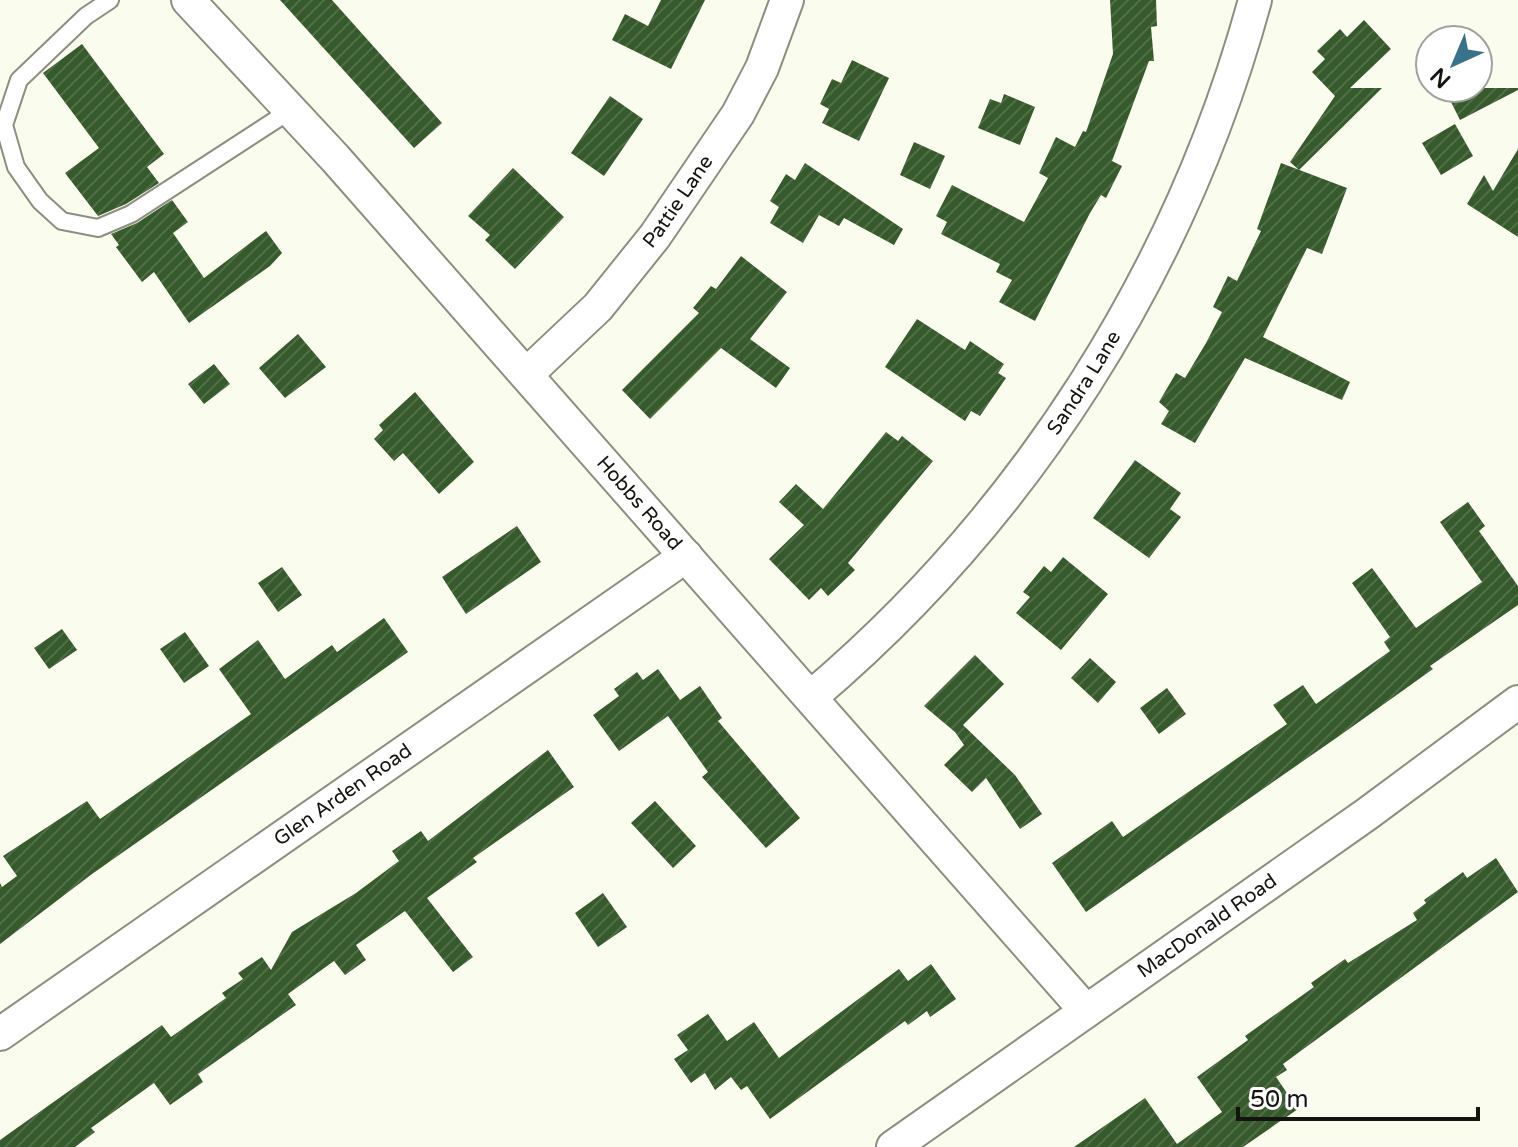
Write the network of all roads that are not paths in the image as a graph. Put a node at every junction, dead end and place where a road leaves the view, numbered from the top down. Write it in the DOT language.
graph roads {
  1 [pos="110,0"];
  2 [pos="188,0"];
  3 [pos="787,0"];
  4 [pos="1255,0"];
  5 [pos="291,110"];
  6 [pos="527,374"];
  7 [pos="686,556"];
  8 [pos="811,697"];
  9 [pos="1518,702"];
  10 [pos="1086,1011"];
  11 [pos="0,1034"];
  12 [pos="893,1147"];
  1 -- 5 [label="lane"];
  2 -- 5 [label="street, Hobbs Road"];
  3 -- 6 [label="street, Pattie Lane"];
  4 -- 8 [label="street, Sandra Lane"];
  5 -- 6 [label="street, Hobbs Road"];
  6 -- 7 [label="street, Hobbs Road"];
  7 -- 8 [label="street, Hobbs Road"];
  7 -- 11 [label="street, Glen Arden Road"];
  8 -- 10 [label="street, Hobbs Road"];
  9 -- 10 [label="street, MacDonald Road"];
  10 -- 12 [label="street, MacDonald Road"];
}
